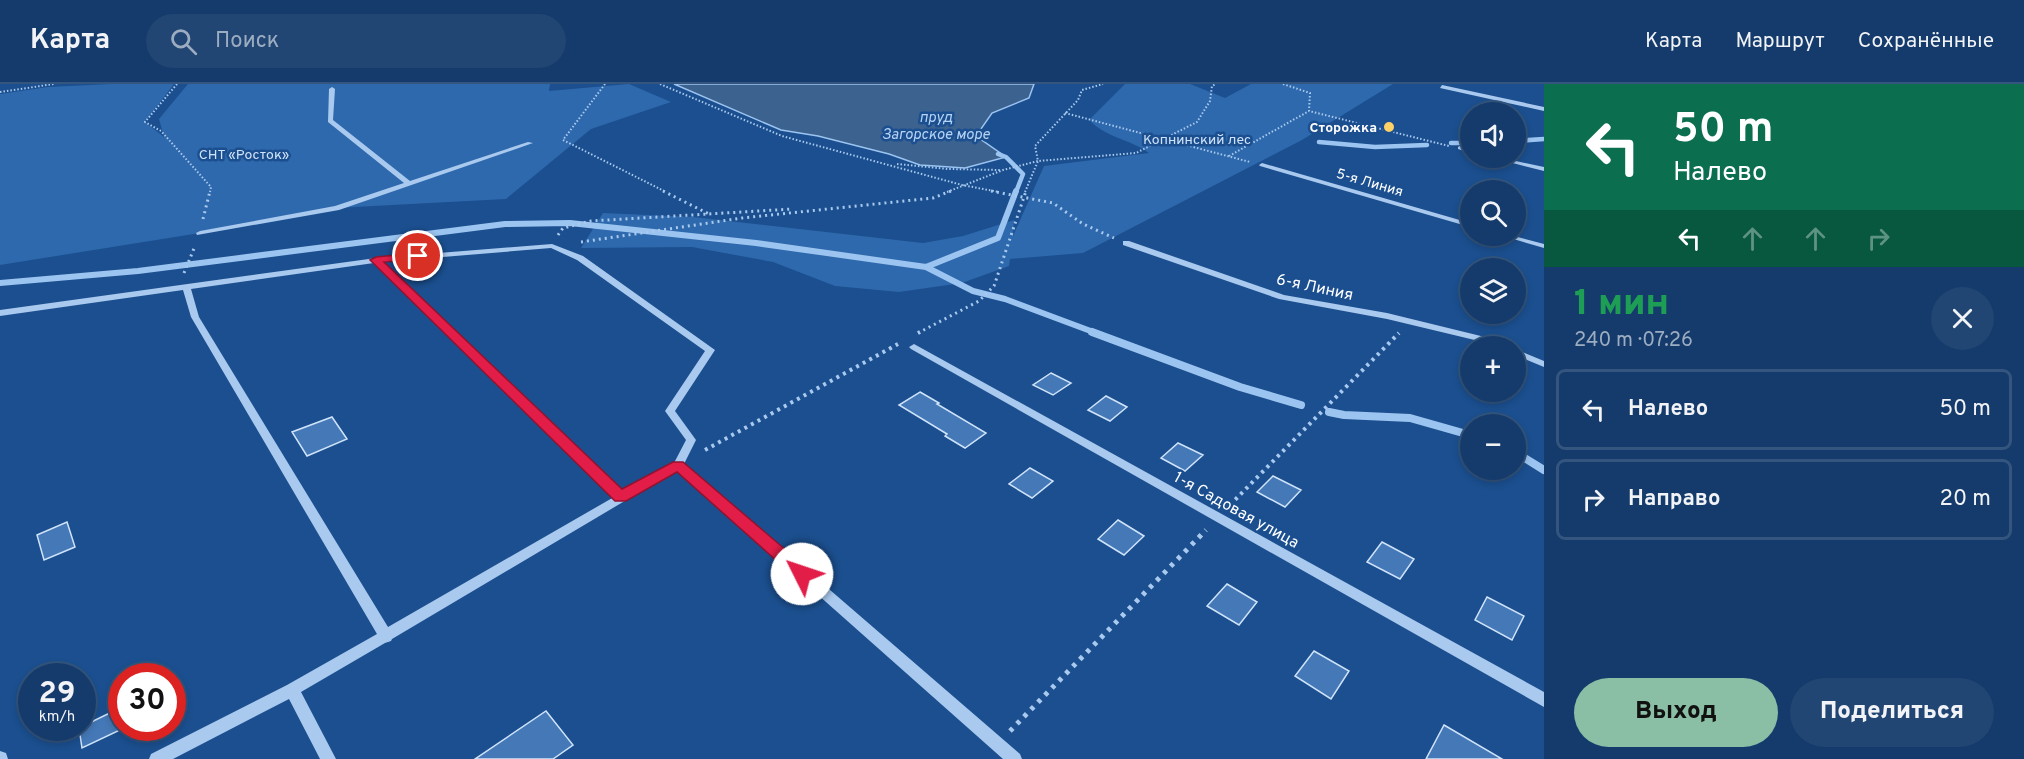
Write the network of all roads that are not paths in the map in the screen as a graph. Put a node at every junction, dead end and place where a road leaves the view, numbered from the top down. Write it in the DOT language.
graph roads {
  1 [pos="1442,87"];
  2 [pos="332,89"];
  3 [pos="1544,109"];
  4 [pos="530,143"];
  5 [pos="1262,165"];
  6 [pos="1526,165"];
  7 [pos="1544,169"];
  8 [pos="409,184"];
  9 [pos="1460,222"];
  10 [pos="200,233"];
  11 [pos="1526,241"];
  12 [pos="1126,243"];
  13 [pos="1544,246"];
  14 [pos="376,260"];
  15 [pos="188,288"];
  16 [pos="0,313"];
  17 [pos="1470,336"];
  18 [pos="911,341"];
  19 [pos="1526,357"];
  20 [pos="1544,364"];
  21 [pos="678,465"];
  22 [pos="621,497"];
  23 [pos="386,637"];
  24 [pos="292,690"];
  25 [pos="1544,700"];
  26 [pos="157,759"];
  27 [pos="328,759"];
  28 [pos="1014,759"];
  1 -- 3 [label="street"];
  2 -- 8 [label="street"];
  4 -- 8 [label="street"];
  5 -- 9 [label="street, 5-я Линия"];
  6 -- 7 [label="street"];
  8 -- 10 [label="street"];
  11 -- 13 [label="street"];
  12 -- 17 [label="street, 6-я Линия"];
  14 -- 15 [label="street"];
  14 -- 21 [label="street"];
  14 -- 22 [label="street"];
  15 -- 16 [label="street"];
  15 -- 23 [label="street"];
  18 -- 25 [label="street, 1-я Садовая улица"];
  19 -- 20 [label="street"];
  21 -- 22 [label="street"];
  21 -- 28 [label="street"];
  22 -- 23 [label="street"];
  23 -- 24 [label="street"];
  24 -- 26 [label="street"];
  24 -- 27 [label="street"];
}
